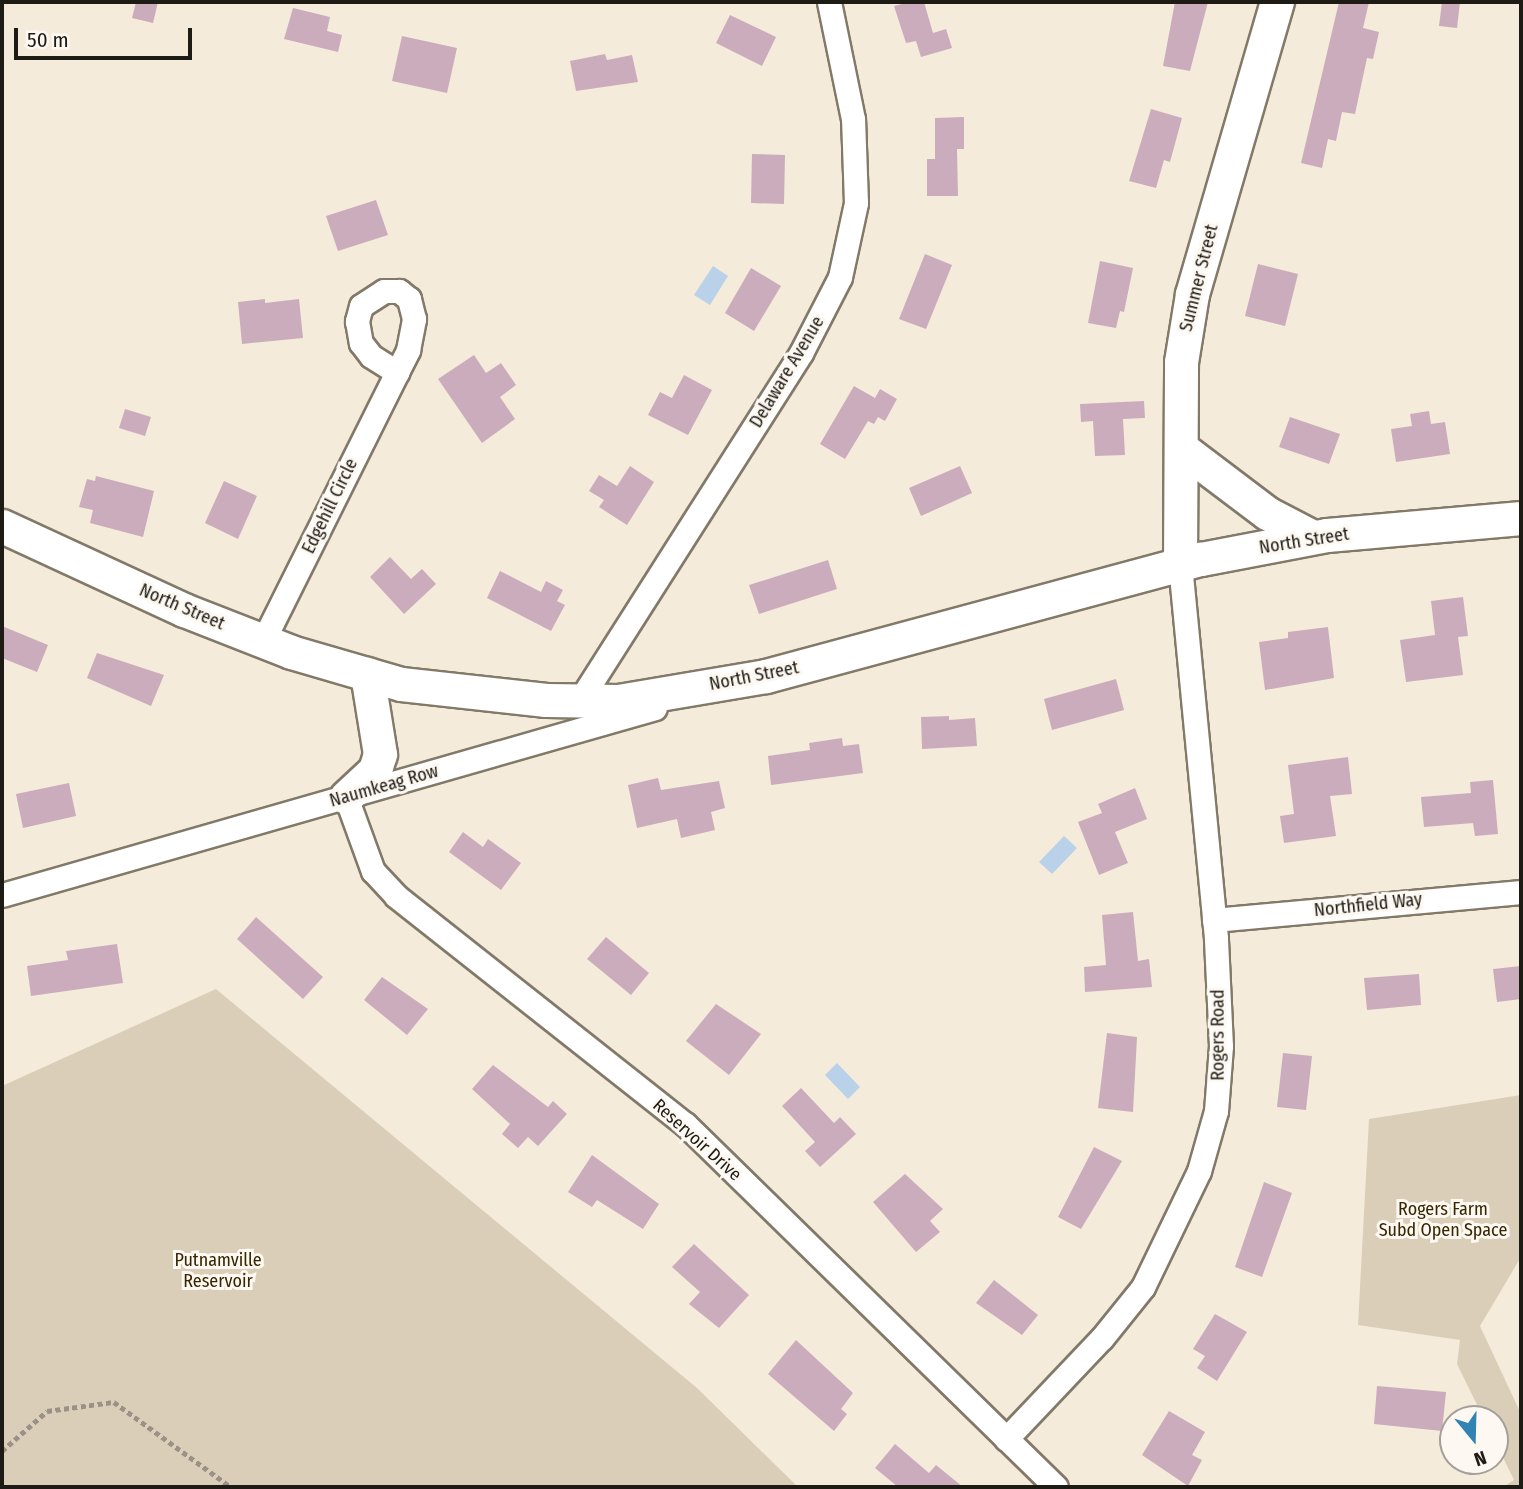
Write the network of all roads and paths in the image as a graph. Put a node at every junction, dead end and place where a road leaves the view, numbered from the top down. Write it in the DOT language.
graph roads {
  1 [pos="829,2"];
  2 [pos="1277,2"];
  3 [pos="397,372"];
  4 [pos="1181,448"];
  5 [pos="1521,518"];
  6 [pos="2,526"];
  7 [pos="1313,537"];
  8 [pos="1180,564"];
  9 [pos="263,641"];
  10 [pos="367,674"];
  11 [pos="766,676"];
  12 [pos="580,700"];
  13 [pos="346,797"];
  14 [pos="1521,892"];
  15 [pos="2,895"];
  16 [pos="1214,920"];
  17 [pos="1006,1439"];
  18 [pos="2,1451"];
  19 [pos="231,1487"];
  20 [pos="1056,1487"];
  1 -- 12 [label="street, Delaware Avenue"];
  2 -- 4 [label="street, Summer Street"];
  3 -- 9 [label="street, Edgehill Circle"];
  4 -- 7 [label="street"];
  4 -- 8 [label="street, Summer Street"];
  5 -- 7 [label="street, North Street"];
  6 -- 9 [label="street, North Street"];
  7 -- 8 [label="street, North Street"];
  8 -- 11 [label="street, North Street"];
  8 -- 16 [label="street, Rogers Road"];
  9 -- 10 [label="street, North Street"];
  10 -- 12 [label="street, North Street"];
  10 -- 13 [label="street"];
  11 -- 12 [label="street, North Street"];
  11 -- 13 [label="street, Naumkeag Row"];
  13 -- 15 [label="street, Naumkeag Row"];
  13 -- 17 [label="street, Reservoir Drive"];
  14 -- 16 [label="street, Northfield Way"];
  16 -- 17 [label="street, Rogers Road"];
  17 -- 20 [label="street, Reservoir Drive"];
  18 -- 19 [label="path"];
}
